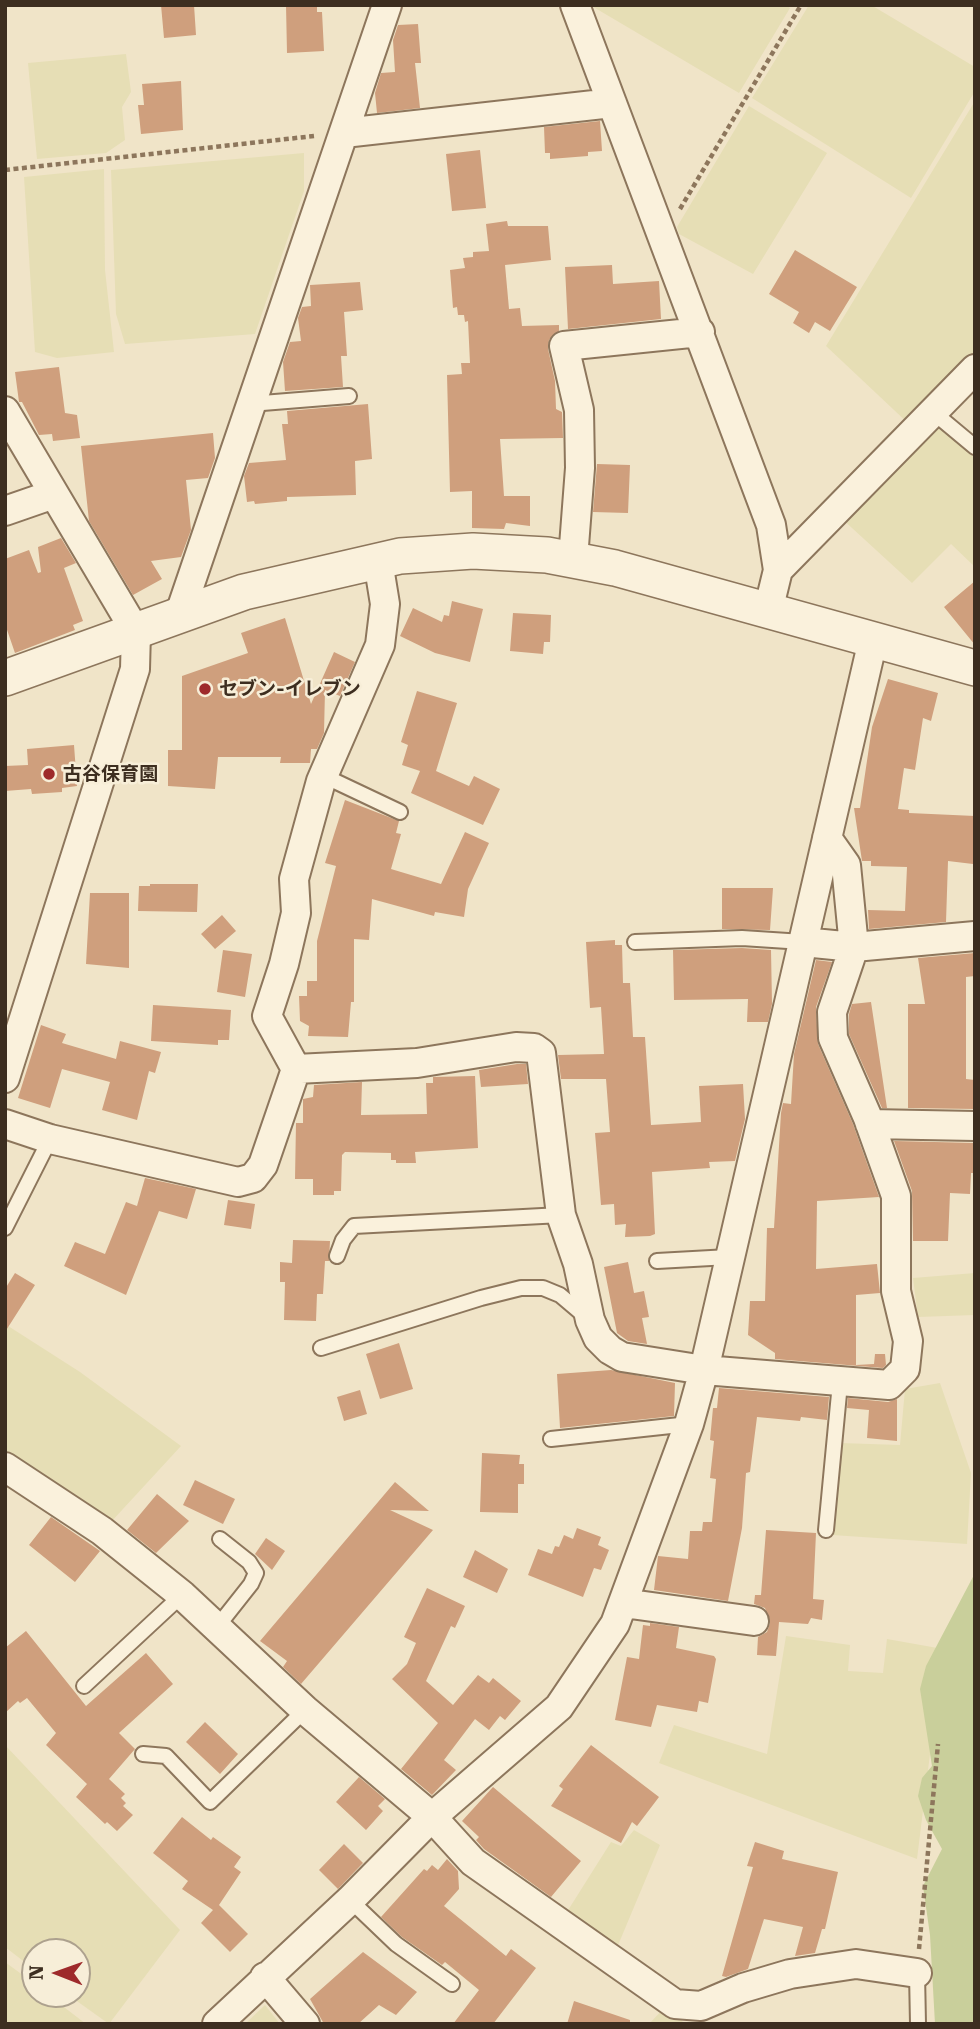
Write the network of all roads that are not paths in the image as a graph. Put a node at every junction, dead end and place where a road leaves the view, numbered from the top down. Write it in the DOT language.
graph roads {
  1 [pos="387,5"];
  2 [pos="575,5"];
  3 [pos="612,103"];
  4 [pos="344,133"];
  5 [pos="700,332"];
  6 [pos="975,369"];
  7 [pos="349,396"];
  8 [pos="250,404"];
  9 [pos="5,411"];
  10 [pos="933,412"];
  11 [pos="975,447"];
  12 [pos="54,494"];
  13 [pos="5,511"];
  14 [pos="573,559"];
  15 [pos="378,561"];
  16 [pos="778,570"];
  17 [pos="768,611"];
  18 [pos="179,616"];
  19 [pos="136,632"];
  20 [pos="873,640"];
  21 [pos="975,668"];
  22 [pos="7,671"];
  23 [pos="324,776"];
  24 [pos="400,811"];
  25 [pos="827,838"];
  26 [pos="975,936"];
  27 [pos="635,942"];
  28 [pos="803,942"];
  29 [pos="854,947"];
  30 [pos="296,1069"];
  31 [pos="5,1078"];
  32 [pos="5,1124"];
  33 [pos="870,1124"];
  34 [pos="975,1126"];
  35 [pos="50,1139"];
  36 [pos="561,1215"];
  37 [pos="5,1228"];
  38 [pos="337,1256"];
  39 [pos="729,1257"];
  40 [pos="657,1261"];
  41 [pos="590,1320"];
  42 [pos="321,1348"];
  43 [pos="704,1370"];
  44 [pos="840,1383"];
  45 [pos="689,1424"];
  46 [pos="551,1439"];
  47 [pos="5,1467"];
  48 [pos="826,1530"];
  49 [pos="220,1539"];
  50 [pos="182,1595"];
  51 [pos="623,1603"];
  52 [pos="754,1621"];
  53 [pos="217,1627"];
  54 [pos="84,1686"];
  55 [pos="305,1710"];
  56 [pos="143,1754"];
  57 [pos="432,1817"];
  58 [pos="350,1900"];
  59 [pos="917,1973"];
  60 [pos="265,1977"];
  61 [pos="452,1984"];
  62 [pos="690,2015"];
  63 [pos="217,2024"];
  64 [pos="304,2024"];
  65 [pos="918,2024"];
  1 -- 4 [label="street"];
  2 -- 3 [label="street"];
  3 -- 4 [label="street"];
  3 -- 5 [label="street"];
  4 -- 8 [label="street"];
  5 -- 14 [label="street"];
  5 -- 16 [label="street"];
  6 -- 10 [label="street"];
  7 -- 8 [label="lane"];
  8 -- 18 [label="street"];
  9 -- 12 [label="street"];
  10 -- 11 [label="lane"];
  10 -- 16 [label="street"];
  12 -- 13 [label="street"];
  12 -- 19 [label="street"];
  14 -- 15 [label="street"];
  14 -- 17 [label="street"];
  15 -- 18 [label="street"];
  15 -- 23 [label="street"];
  16 -- 17 [label="street"];
  17 -- 20 [label="street"];
  18 -- 19 [label="street"];
  19 -- 22 [label="street"];
  19 -- 31 [label="street"];
  20 -- 21 [label="street"];
  20 -- 25 [label="street"];
  23 -- 24 [label="lane"];
  23 -- 30 [label="street"];
  25 -- 28 [label="street"];
  25 -- 29 [label="street"];
  26 -- 29 [label="street"];
  27 -- 28 [label="lane"];
  28 -- 29 [label="street"];
  28 -- 39 [label="street"];
  29 -- 33 [label="street"];
  30 -- 35 [label="street"];
  30 -- 36 [label="street"];
  32 -- 35 [label="street"];
  33 -- 34 [label="street"];
  33 -- 44 [label="street"];
  35 -- 37 [label="lane"];
  36 -- 38 [label="lane"];
  36 -- 41 [label="street"];
  39 -- 40 [label="lane"];
  39 -- 43 [label="street"];
  41 -- 42 [label="lane"];
  41 -- 43 [label="street"];
  43 -- 44 [label="street"];
  43 -- 45 [label="street"];
  44 -- 48 [label="lane"];
  45 -- 46 [label="lane"];
  45 -- 51 [label="street"];
  47 -- 50 [label="street"];
  49 -- 53 [label="lane"];
  50 -- 53 [label="street"];
  50 -- 54 [label="lane"];
  51 -- 52 [label="street"];
  51 -- 57 [label="street"];
  53 -- 55 [label="street"];
  55 -- 56 [label="lane"];
  55 -- 57 [label="street"];
  57 -- 58 [label="street"];
  57 -- 62 [label="street"];
  58 -- 60 [label="street"];
  58 -- 61 [label="lane"];
  59 -- 62 [label="street"];
  59 -- 65 [label="lane"];
  60 -- 63 [label="street"];
  60 -- 64 [label="street"];
}
